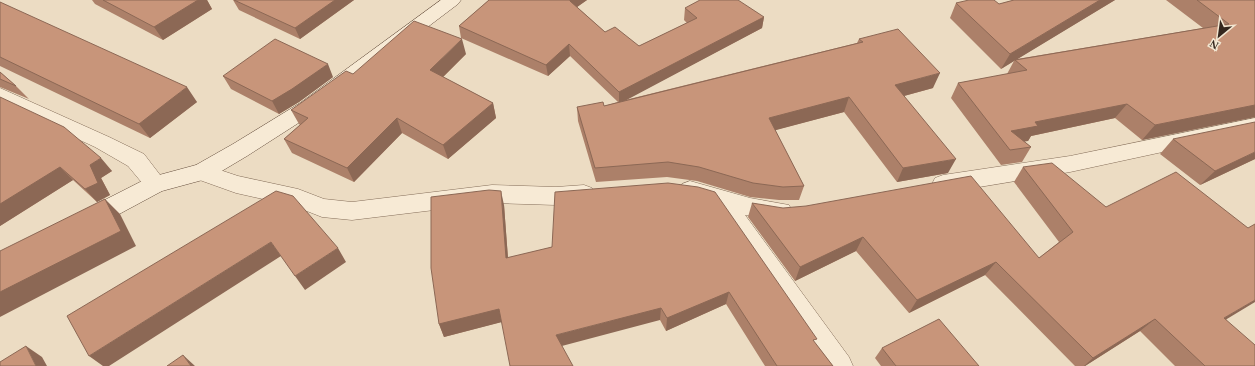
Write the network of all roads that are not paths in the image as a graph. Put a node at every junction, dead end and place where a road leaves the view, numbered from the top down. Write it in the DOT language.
graph roads {
  1 [pos="452,0"];
  2 [pos="1,97"];
  3 [pos="1255,125"];
  4 [pos="202,172"];
  5 [pos="156,184"];
  6 [pos="667,187"];
  7 [pos="923,188"];
  8 [pos="607,192"];
  9 [pos="722,199"];
  10 [pos="800,210"];
  11 [pos="72,227"];
  12 [pos="840,366"];
  1 -- 4 [label="street"];
  2 -- 5 [label="street"];
  3 -- 7 [label="street"];
  4 -- 5 [label="street"];
  4 -- 8 [label="street"];
  5 -- 11 [label="street"];
  6 -- 9 [label="street"];
  9 -- 10 [label="street"];
  9 -- 12 [label="street"];
}
